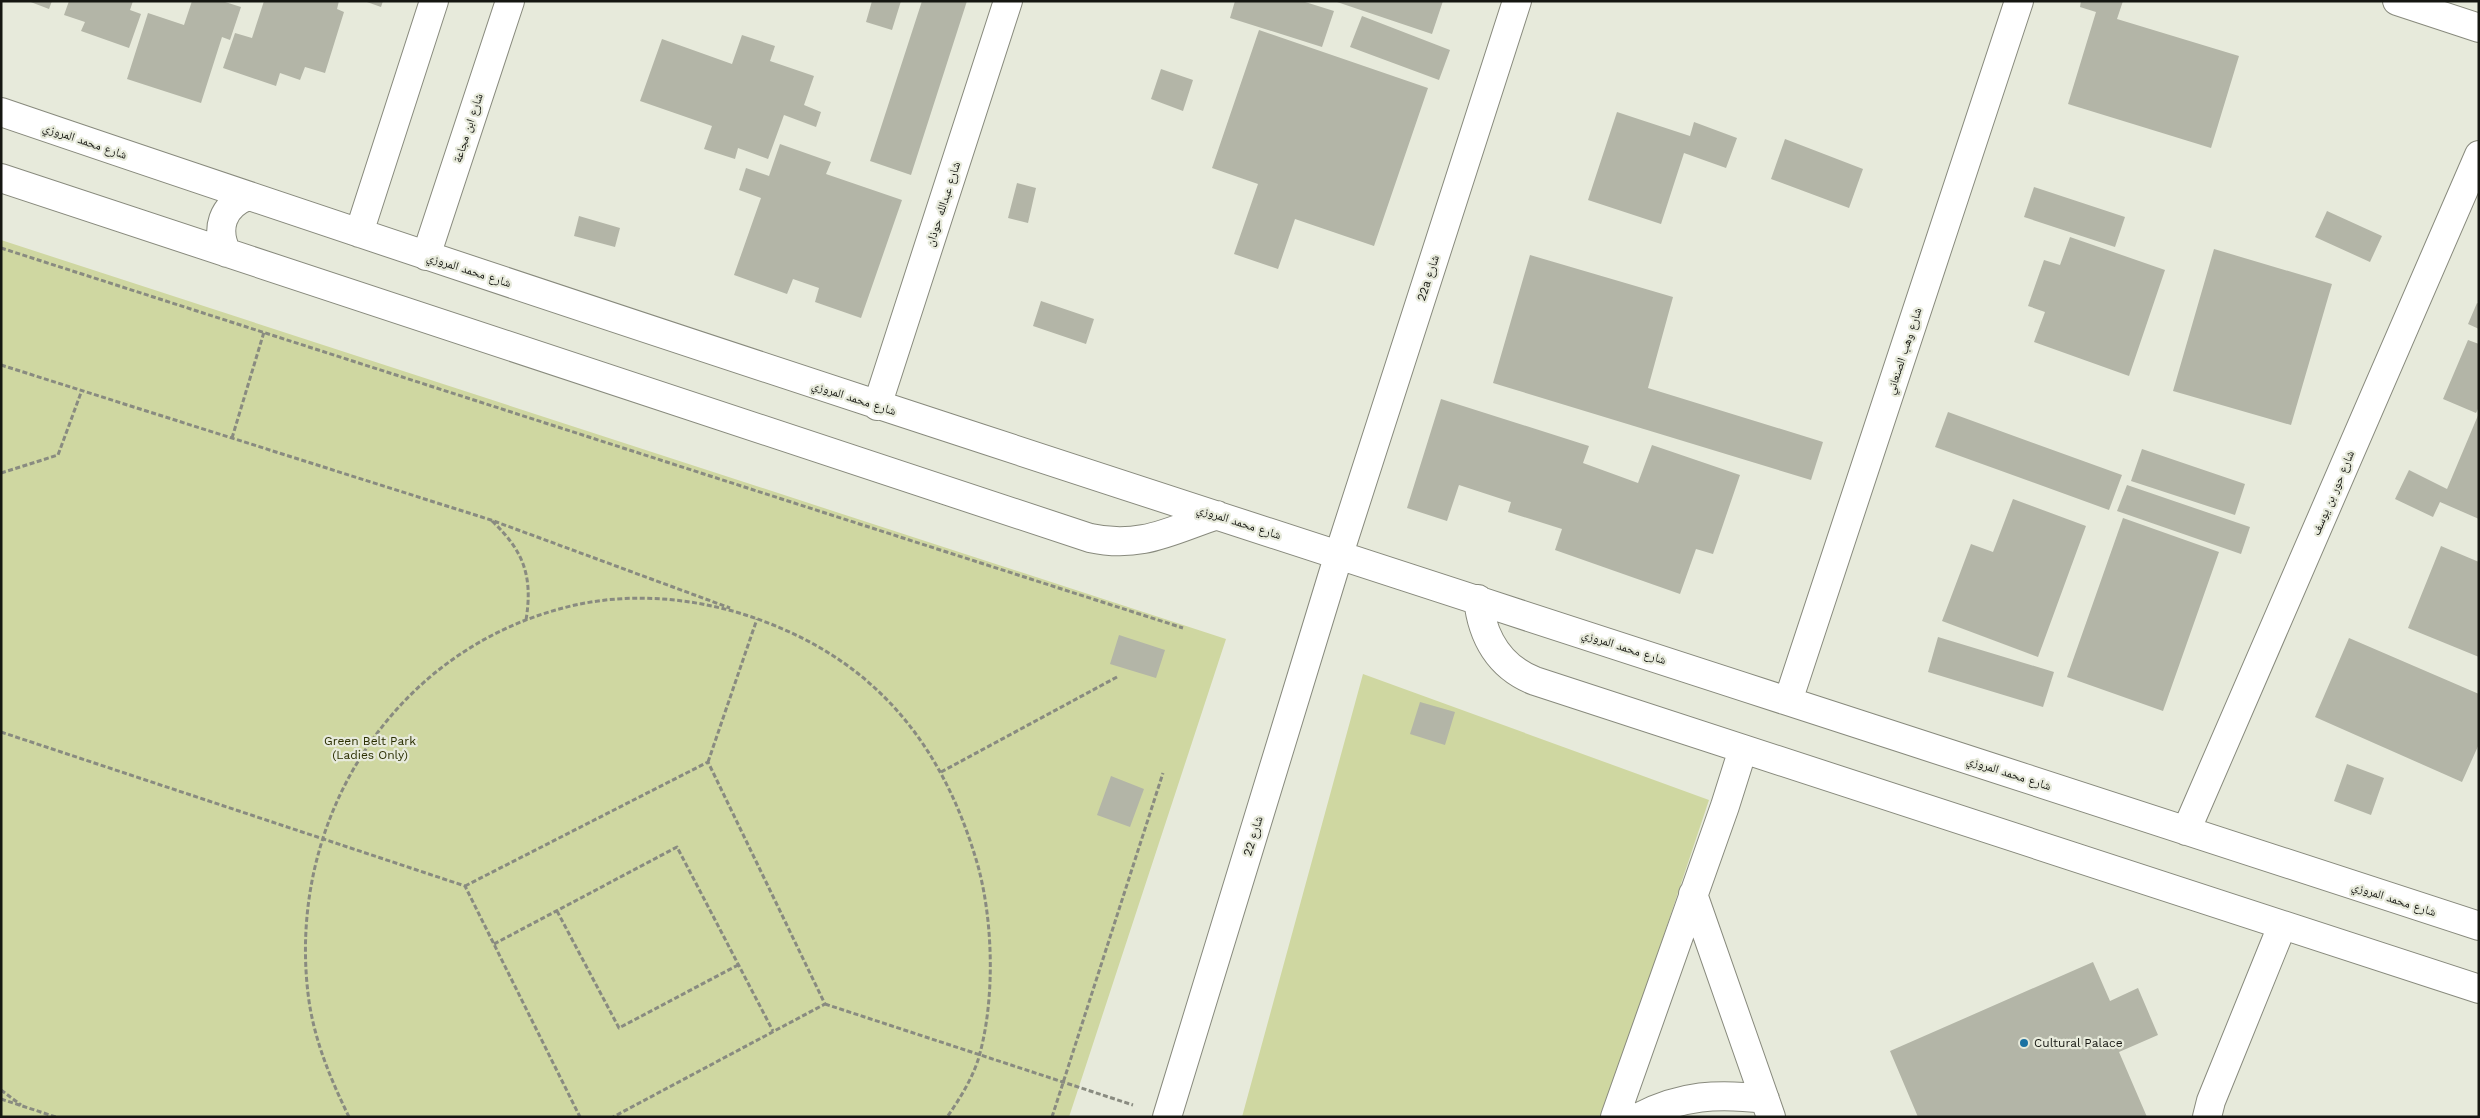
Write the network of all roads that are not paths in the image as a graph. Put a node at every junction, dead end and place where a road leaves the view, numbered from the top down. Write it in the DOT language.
graph roads {
  1 [pos="434,1"];
  2 [pos="510,1"];
  3 [pos="1008,1"];
  4 [pos="1517,1"];
  5 [pos="2019,1"];
  6 [pos="2397,1"];
  7 [pos="2479,28"];
  8 [pos="1,112"];
  9 [pos="2479,156"];
  10 [pos="1,178"];
  11 [pos="248,196"];
  12 [pos="359,233"];
  13 [pos="227,253"];
  14 [pos="426,256"];
  15 [pos="877,406"];
  16 [pos="1217,515"];
  17 [pos="1339,554"];
  18 [pos="1478,599"];
  19 [pos="1788,701"];
  20 [pos="1743,749"];
  21 [pos="2186,831"];
  22 [pos="1693,894"];
  23 [pos="2282,926"];
  24 [pos="2479,926"];
  25 [pos="2479,989"];
  26 [pos="1768,1108"];
  27 [pos="1167,1116"];
  28 [pos="1615,1117"];
  29 [pos="1639,1117"];
  30 [pos="2207,1117"];
  1 -- 12 [label="street"];
  2 -- 14 [label="street, شارع ابن مجاعة"];
  3 -- 15 [label="street, شارع عبدالله حوذان"];
  4 -- 17 [label="street, 22a شارع"];
  5 -- 19 [label="street, شارع وهب الصنعاني"];
  6 -- 7 [label="street"];
  8 -- 11 [label="street, شارع محمد المروزي"];
  9 -- 21 [label="street, شارع حور بن يوسف"];
  10 -- 13 [label="street"];
  11 -- 12 [label="street, شارع محمد المروزي"];
  11 -- 13 [label="street"];
  12 -- 14 [label="street, شارع محمد المروزي"];
  13 -- 16 [label="street"];
  14 -- 15 [label="street, شارع محمد المروزي"];
  15 -- 16 [label="street, شارع محمد المروزي"];
  16 -- 17 [label="street, شارع محمد المروزي"];
  17 -- 18 [label="street, شارع محمد المروزي"];
  17 -- 27 [label="street, شارع 22"];
  18 -- 19 [label="street, شارع محمد المروزي"];
  18 -- 20 [label="street"];
  19 -- 21 [label="street, شارع محمد المروزي"];
  20 -- 22 [label="street"];
  20 -- 23 [label="street"];
  21 -- 24 [label="street, شارع محمد المروزي"];
  22 -- 26 [label="street"];
  22 -- 28 [label="street"];
  23 -- 25 [label="street"];
  23 -- 30 [label="street"];
  26 -- 29 [label="street"];
}
